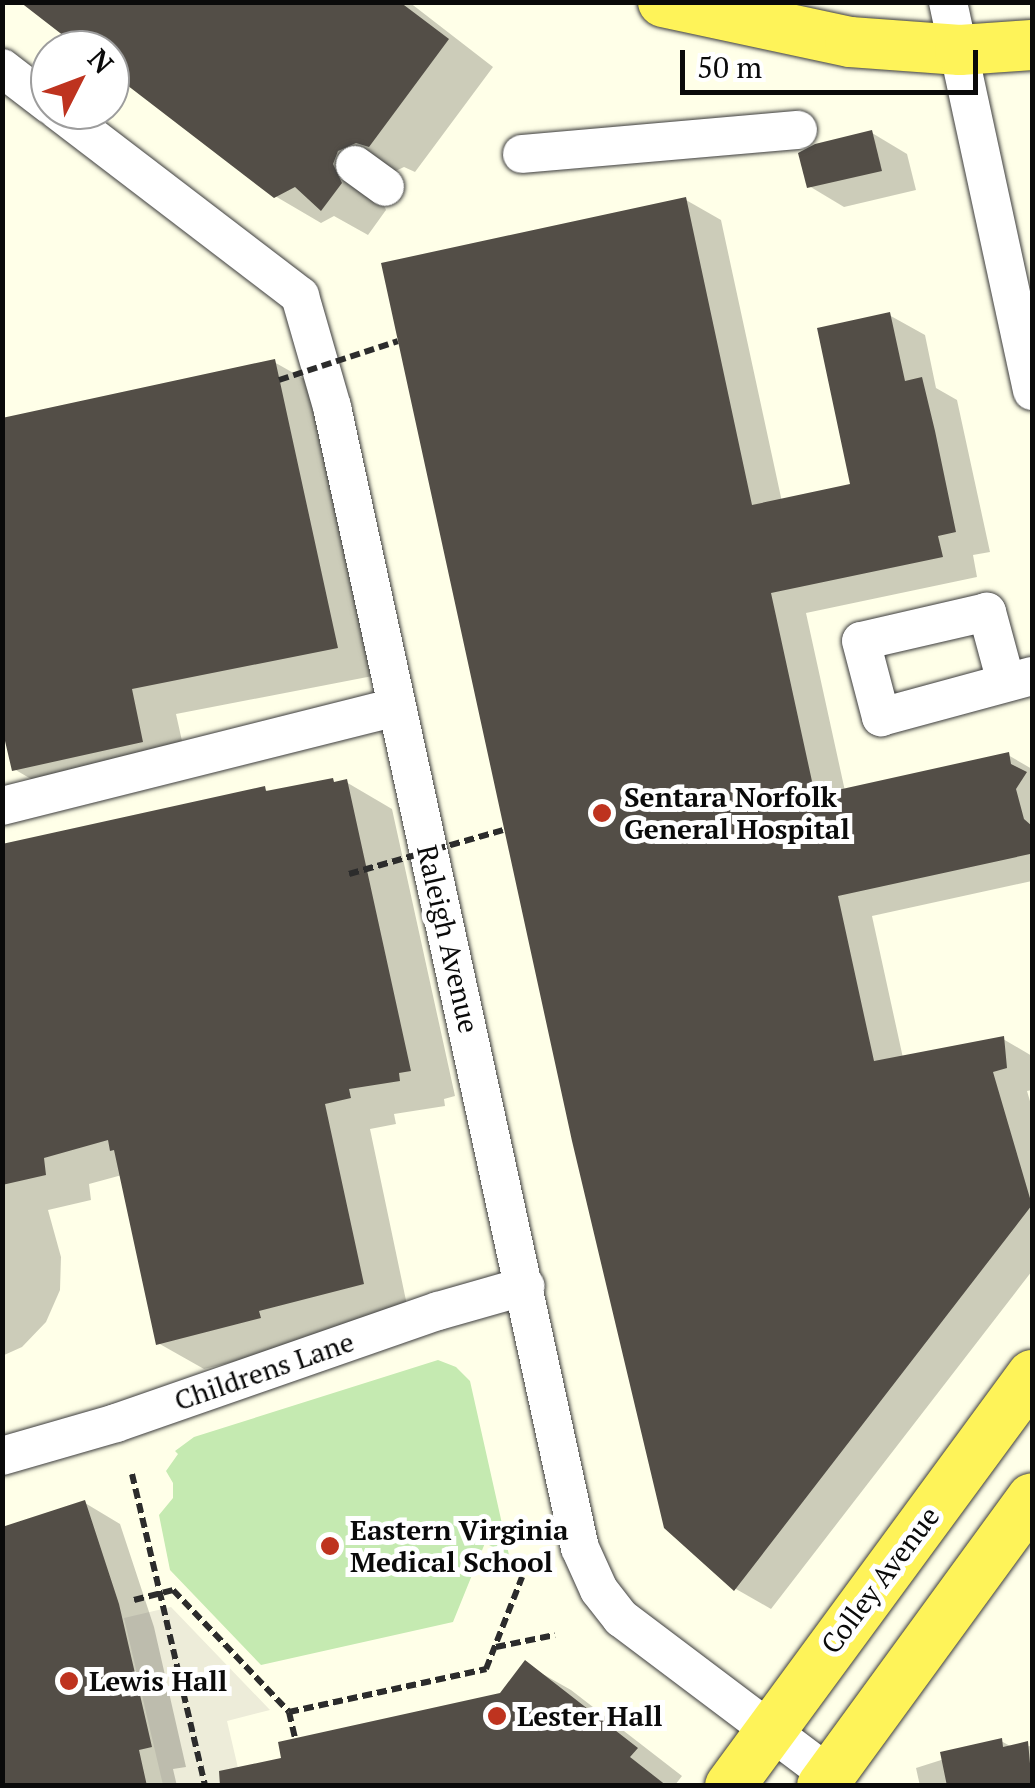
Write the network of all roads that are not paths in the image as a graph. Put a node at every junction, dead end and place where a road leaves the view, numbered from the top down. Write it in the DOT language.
graph roads {
  1 [pos="663,2"];
  2 [pos="954,26"];
  3 [pos="1032,45"];
  4 [pos="2,68"];
  5 [pos="30,90"];
  6 [pos="83,130"];
  7 [pos="798,130"];
  8 [pos="522,154"];
  9 [pos="1032,392"];
  10 [pos="394,707"];
  11 [pos="2,806"];
  12 [pos="526,1286"];
  13 [pos="1032,1376"];
  14 [pos="2,1456"];
  15 [pos="1032,1498"];
  16 [pos="769,1730"];
  17 [pos="826,1780"];
  18 [pos="730,1786"];
  1 -- 2 [label="main road"];
  2 -- 3 [label="main road"];
  2 -- 9 [label="street"];
  4 -- 5 [label="street"];
  6 -- 10 [label="street, Raleigh Avenue"];
  7 -- 8 [label="street"];
  10 -- 11 [label="street"];
  10 -- 12 [label="street, Raleigh Avenue"];
  12 -- 14 [label="street, Childrens Lane"];
  12 -- 16 [label="street, Raleigh Avenue"];
  13 -- 16 [label="main road, Colley Avenue"];
  15 -- 17 [label="main road"];
  16 -- 17 [label="street, Raleigh Avenue"];
  16 -- 18 [label="main road, Colley Avenue"];
}
